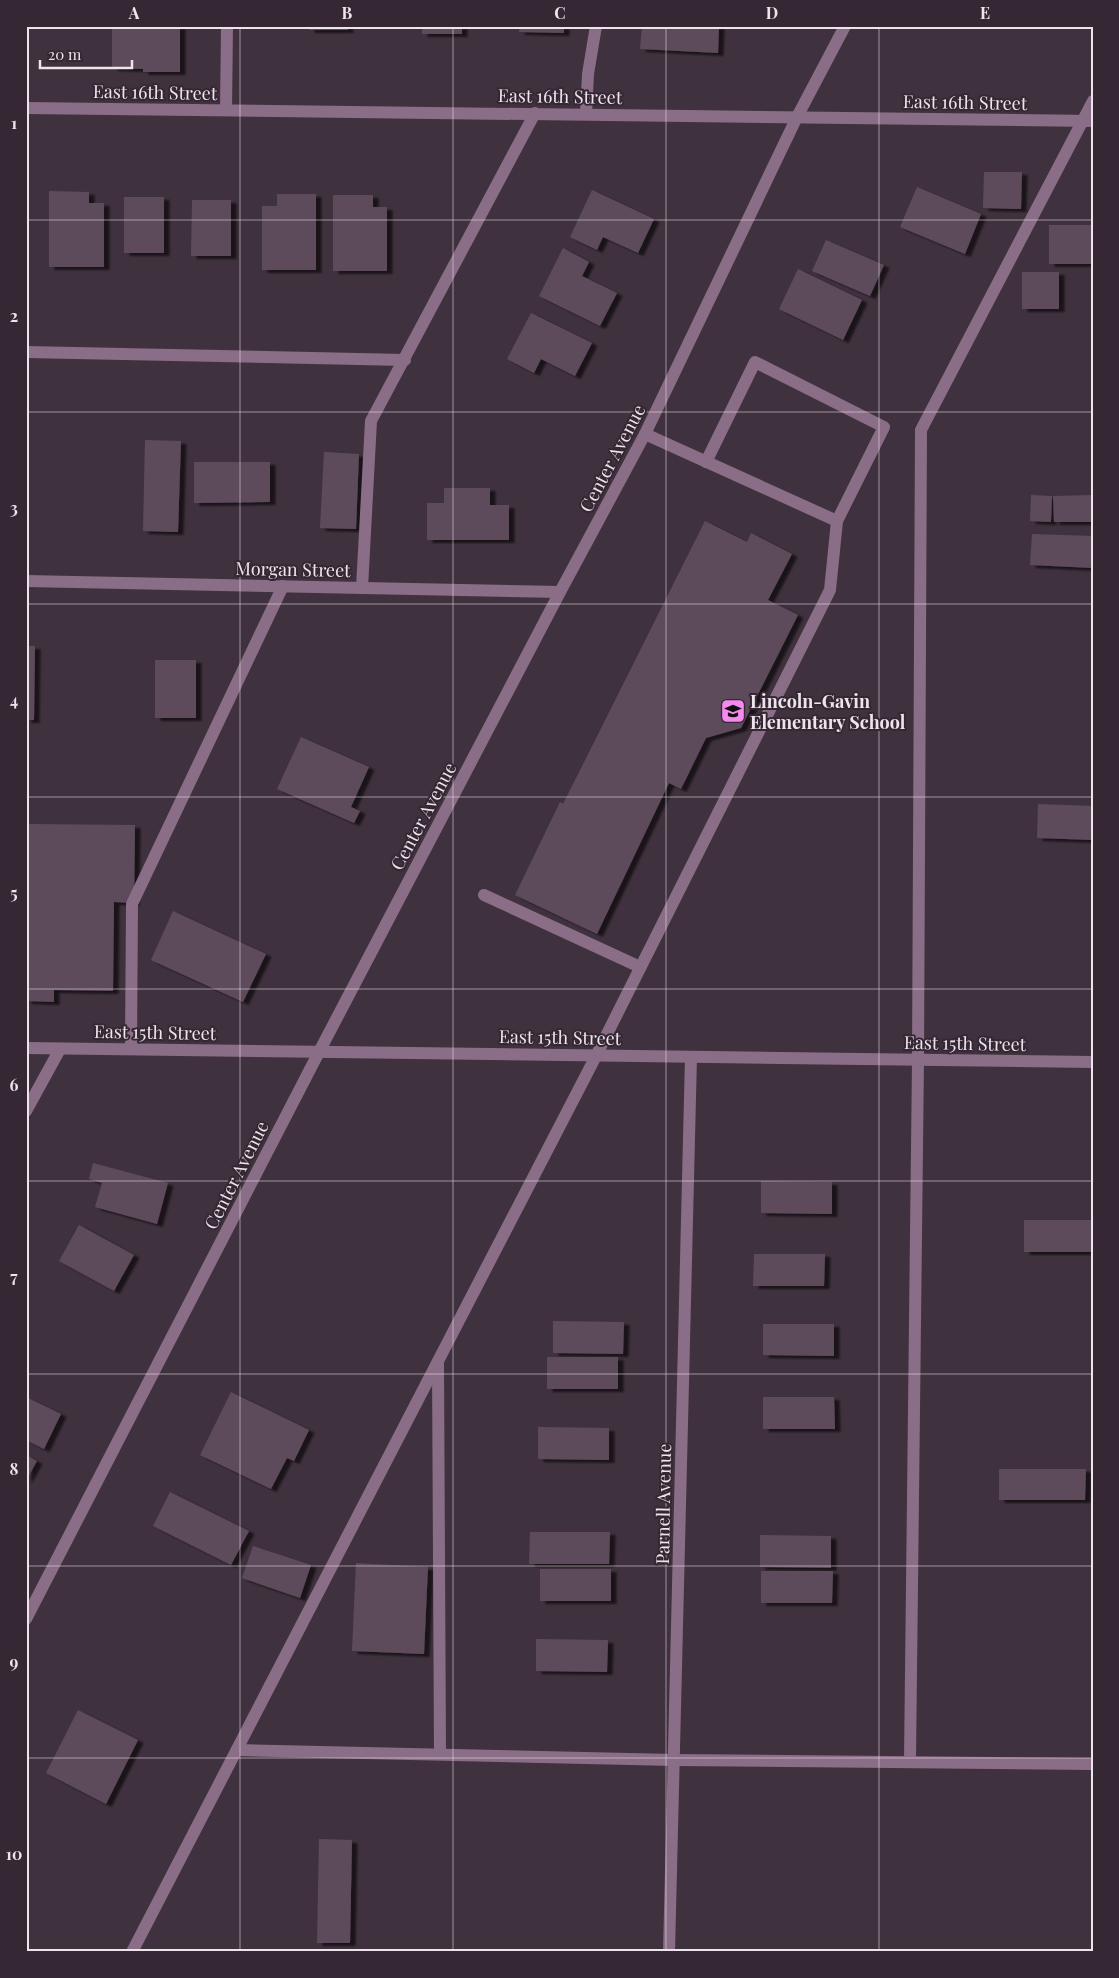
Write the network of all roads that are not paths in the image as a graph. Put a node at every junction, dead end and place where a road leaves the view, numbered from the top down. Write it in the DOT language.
graph roads {
  1 [pos="227,26"];
  2 [pos="596,26"];
  3 [pos="844,26"];
  4 [pos="1093,100"];
  5 [pos="26,108"];
  6 [pos="226,110"];
  7 [pos="535,113"];
  8 [pos="586,114"];
  9 [pos="798,117"];
  10 [pos="1088,121"];
  11 [pos="26,352"];
  12 [pos="405,360"];
  13 [pos="645,434"];
  14 [pos="706,462"];
  15 [pos="837,521"];
  16 [pos="26,581"];
  17 [pos="282,586"];
  18 [pos="362,588"];
  19 [pos="560,592"];
  20 [pos="484,895"];
  21 [pos="640,967"];
  22 [pos="26,1048"];
  23 [pos="60,1049"];
  24 [pos="131,1050"];
  25 [pos="319,1052"];
  26 [pos="596,1056"];
  27 [pos="692,1057"];
  28 [pos="918,1060"];
  29 [pos="1093,1062"];
  30 [pos="26,1111"];
  31 [pos="438,1358"];
  32 [pos="26,1619"];
  33 [pos="237,1750"];
  34 [pos="440,1754"];
  35 [pos="674,1760"];
  36 [pos="910,1760"];
  37 [pos="1093,1764"];
  38 [pos="132,1952"];
  39 [pos="669,1952"];
  1 -- 6 [label="street"];
  2 -- 8 [label="street"];
  3 -- 9 [label="street, Center Avenue"];
  4 -- 10 [label="street"];
  5 -- 6 [label="street, East 16th Street"];
  6 -- 7 [label="street, East 16th Street"];
  7 -- 8 [label="street, East 16th Street"];
  7 -- 12 [label="street"];
  8 -- 9 [label="street, East 16th Street"];
  9 -- 10 [label="street, East 16th Street"];
  9 -- 13 [label="street, Center Avenue"];
  10 -- 28 [label="street"];
  11 -- 12 [label="street"];
  12 -- 18 [label="street"];
  13 -- 14 [label="street"];
  13 -- 19 [label="street, Center Avenue"];
  14 -- 15 [label="street"];
  14 -- 15 [label="street"];
  15 -- 21 [label="street"];
  16 -- 17 [label="street, Morgan Street"];
  17 -- 18 [label="street, Morgan Street"];
  17 -- 24 [label="street"];
  18 -- 19 [label="street, Morgan Street"];
  19 -- 25 [label="street, Center Avenue"];
  20 -- 21 [label="street"];
  21 -- 26 [label="street"];
  22 -- 23 [label="street, East 15th Street"];
  23 -- 24 [label="street, East 15th Street"];
  23 -- 30 [label="street"];
  24 -- 25 [label="street, East 15th Street"];
  25 -- 26 [label="street, East 15th Street"];
  25 -- 32 [label="street, Center Avenue"];
  26 -- 27 [label="street, East 15th Street"];
  26 -- 31 [label="street"];
  27 -- 28 [label="street, East 15th Street"];
  27 -- 35 [label="street, Parnell Avenue"];
  28 -- 29 [label="street, East 15th Street"];
  28 -- 36 [label="street"];
  31 -- 33 [label="street"];
  31 -- 34 [label="street"];
  33 -- 34 [label="street"];
  33 -- 38 [label="street"];
  34 -- 35 [label="street"];
  35 -- 36 [label="street"];
  35 -- 39 [label="street, Parnell Avenue"];
  36 -- 37 [label="street"];
}
